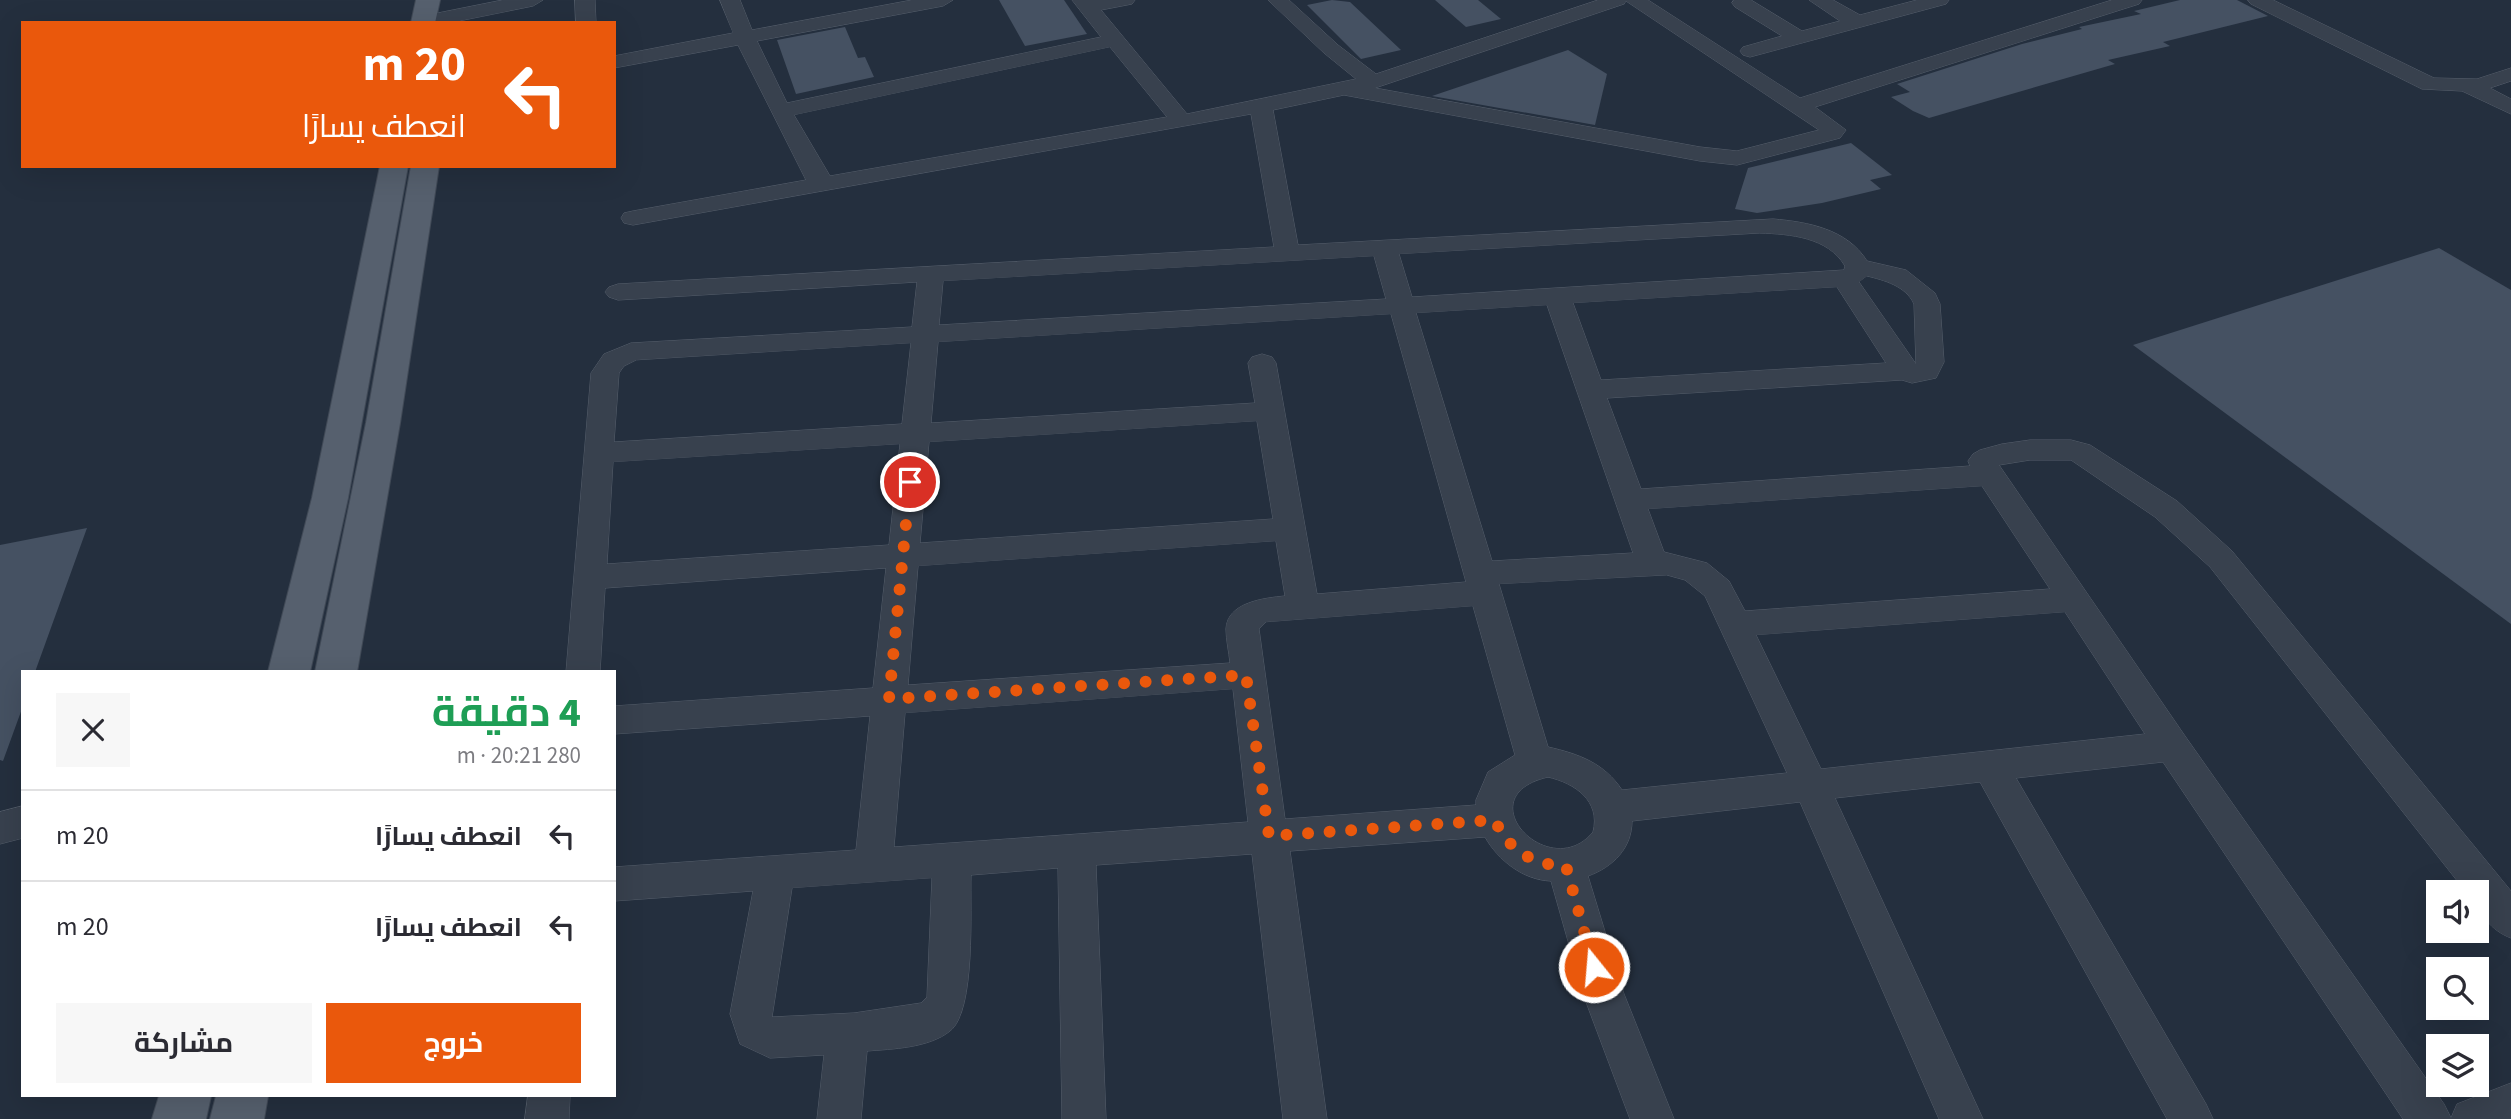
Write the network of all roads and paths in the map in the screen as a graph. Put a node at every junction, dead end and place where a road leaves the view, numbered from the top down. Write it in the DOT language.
graph roads {
  1 [pos="428,0"];
  2 [pos="585,0"];
  3 [pos="730,0"];
  4 [pos="943,0"];
  5 [pos="1125,0"];
  6 [pos="1617,0"];
  7 [pos="1635,0"];
  8 [pos="1819,0"];
  9 [pos="2132,0"];
  10 [pos="2258,0"];
  11 [pos="2291,0"];
  12 [pos="526,1"];
  13 [pos="1927,1"];
  14 [pos="1306,2"];
  15 [pos="1282,3"];
  16 [pos="1742,3"];
  17 [pos="1084,4"];
  18 [pos="449,13"];
  19 [pos="423,21"];
  20 [pos="426,21"];
  21 [pos="586,21"];
  22 [pos="1857,22"];
  23 [pos="744,38"];
  24 [pos="1800,38"];
  25 [pos="1114,40"];
  26 [pos="1750,51"];
  27 [pos="616,62"];
  28 [pos="2511,74"];
  29 [pos="1373,82"];
  30 [pos="2468,86"];
  31 [pos="1343,88"];
  32 [pos="1799,105"];
  33 [pos="1261,106"];
  34 [pos="2511,107"];
  35 [pos="781,110"];
  36 [pos="1182,122"];
  37 [pos="394,168"];
  38 [pos="425,168"];
  39 [pos="825,183"];
  40 [pos="633,218"];
  41 [pos="1384,247"];
  42 [pos="1287,252"];
  43 [pos="1851,272"];
  44 [pos="931,274"];
  45 [pos="618,292"];
  46 [pos="1557,296"];
  47 [pos="1401,305"];
  48 [pos="925,334"];
  49 [pos="1262,363"];
  50 [pos="1906,371"];
  51 [pos="1591,390"];
  52 [pos="1270,411"];
  53 [pos="915,433"];
  54 [pos="600,453"];
  55 [pos="1990,475"];
  56 [pos="1630,500"];
  57 [pos="1290,529"];
  58 [pos="903,556"];
  59 [pos="1652,563"];
  60 [pos="590,577"];
  61 [pos="1483,583"];
  62 [pos="2073,599"];
  63 [pos="1303,607"];
  64 [pos="1735,624"];
  65 [pos="289,670"];
  66 [pos="336,670"];
  67 [pos="583,670"];
  68 [pos="1246,675"];
  69 [pos="889,699"];
  70 [pos="616,720"];
  71 [pos="2172,746"];
  72 [pos="1535,763"];
  73 [pos="1990,766"];
  74 [pos="1811,785"];
  75 [pos="1612,807"];
  76 [pos="1495,820"];
  77 [pos="21,823"];
  78 [pos="0,828"];
  79 [pos="1269,836"];
  80 [pos="1077,850"];
  81 [pos="952,859"];
  82 [pos="873,865"];
  83 [pos="1566,866"];
  84 [pos="775,872"];
  85 [pos="616,884"];
  86 [pos="2511,920"];
  87 [pos="848,1031"];
  88 [pos="185,1097"];
  89 [pos="242,1097"];
  90 [pos="549,1097"];
  91 [pos="2511,1105"];
  92 [pos="179,1119"];
  93 [pos="237,1119"];
  94 [pos="547,1119"];
  95 [pos="839,1119"];
  96 [pos="1084,1119"];
  97 [pos="1305,1119"];
  98 [pos="1652,1119"];
  99 [pos="1961,1119"];
  100 [pos="2191,1119"];
  101 [pos="2429,1119"];
  102 [pos="2472,1119"];
  1 -- 19 [label="main road"];
  2 -- 21 [label="street"];
  3 -- 23 [label="street"];
  4 -- 23 [label="street"];
  5 -- 17 [label="street"];
  6 -- 29 [label="street"];
  7 -- 32 [label="street"];
  8 -- 22 [label="street"];
  9 -- 32 [label="street"];
  10 -- 30 [label="street"];
  11 -- 30 [label="street"];
  12 -- 18 [label="street"];
  13 -- 22 [label="street"];
  14 -- 15 [label="street"];
  15 -- 29 [label="street"];
  16 -- 24 [label="street"];
  17 -- 25 [label="street"];
  18 -- 20 [label="street"];
  22 -- 24 [label="street"];
  23 -- 27 [label="street"];
  23 -- 35 [label="street"];
  24 -- 26 [label="street"];
  25 -- 35 [label="street"];
  25 -- 36 [label="street"];
  28 -- 30 [label="street"];
  29 -- 31 [label="street"];
  30 -- 34 [label="street"];
  31 -- 32 [label="street"];
  31 -- 33 [label="street"];
  33 -- 36 [label="street"];
  33 -- 42 [label="street"];
  35 -- 39 [label="street"];
  36 -- 39 [label="street"];
  37 -- 65 [label="main road"];
  38 -- 66 [label="main road"];
  39 -- 40 [label="street"];
  41 -- 42 [label="street"];
  41 -- 43 [label="street"];
  41 -- 47 [label="street"];
  42 -- 44 [label="street"];
  43 -- 46 [label="street"];
  43 -- 50 [label="street"];
  43 -- 50 [label="street"];
  44 -- 45 [label="street"];
  44 -- 48 [label="street"];
  46 -- 47 [label="street"];
  46 -- 51 [label="street"];
  47 -- 48 [label="street"];
  47 -- 61 [label="street"];
  48 -- 53 [label="street"];
  48 -- 54 [label="street"];
  49 -- 52 [label="street"];
  50 -- 51 [label="street"];
  51 -- 56 [label="street"];
  52 -- 53 [label="street"];
  52 -- 57 [label="street"];
  53 -- 54 [label="street"];
  53 -- 58 [label="street"];
  54 -- 60 [label="street"];
  55 -- 56 [label="street"];
  55 -- 62 [label="street"];
  55 -- 86 [label="street"];
  56 -- 59 [label="street"];
  57 -- 58 [label="street"];
  57 -- 63 [label="street"];
  58 -- 60 [label="street"];
  58 -- 69 [label="street"];
  59 -- 61 [label="street"];
  59 -- 64 [label="street"];
  60 -- 67 [label="street"];
  61 -- 63 [label="street"];
  61 -- 72 [label="street"];
  62 -- 64 [label="street"];
  62 -- 71 [label="street"];
  63 -- 68 [label="street"];
  64 -- 74 [label="street"];
  68 -- 69 [label="street"];
  68 -- 79 [label="street"];
  69 -- 70 [label="street"];
  69 -- 82 [label="street"];
  71 -- 73 [label="street"];
  71 -- 101 [label="street"];
  72 -- 75 [label="street"];
  72 -- 76 [label="street"];
  73 -- 74 [label="street"];
  73 -- 100 [label="street"];
  74 -- 75 [label="street"];
  74 -- 99 [label="street"];
  75 -- 83 [label="street"];
  76 -- 79 [label="street"];
  76 -- 83 [label="street"];
  77 -- 78 [label="street"];
  79 -- 80 [label="street"];
  79 -- 97 [label="street"];
  80 -- 81 [label="street"];
  80 -- 96 [label="street"];
  81 -- 82 [label="street"];
  81 -- 87 [label="street"];
  82 -- 84 [label="street"];
  83 -- 98 [label="street"];
  84 -- 85 [label="street"];
  84 -- 87 [label="street"];
  87 -- 95 [label="street"];
  88 -- 92 [label="main road"];
  89 -- 93 [label="main road"];
  90 -- 94 [label="street"];
  91 -- 102 [label="street"];
}
